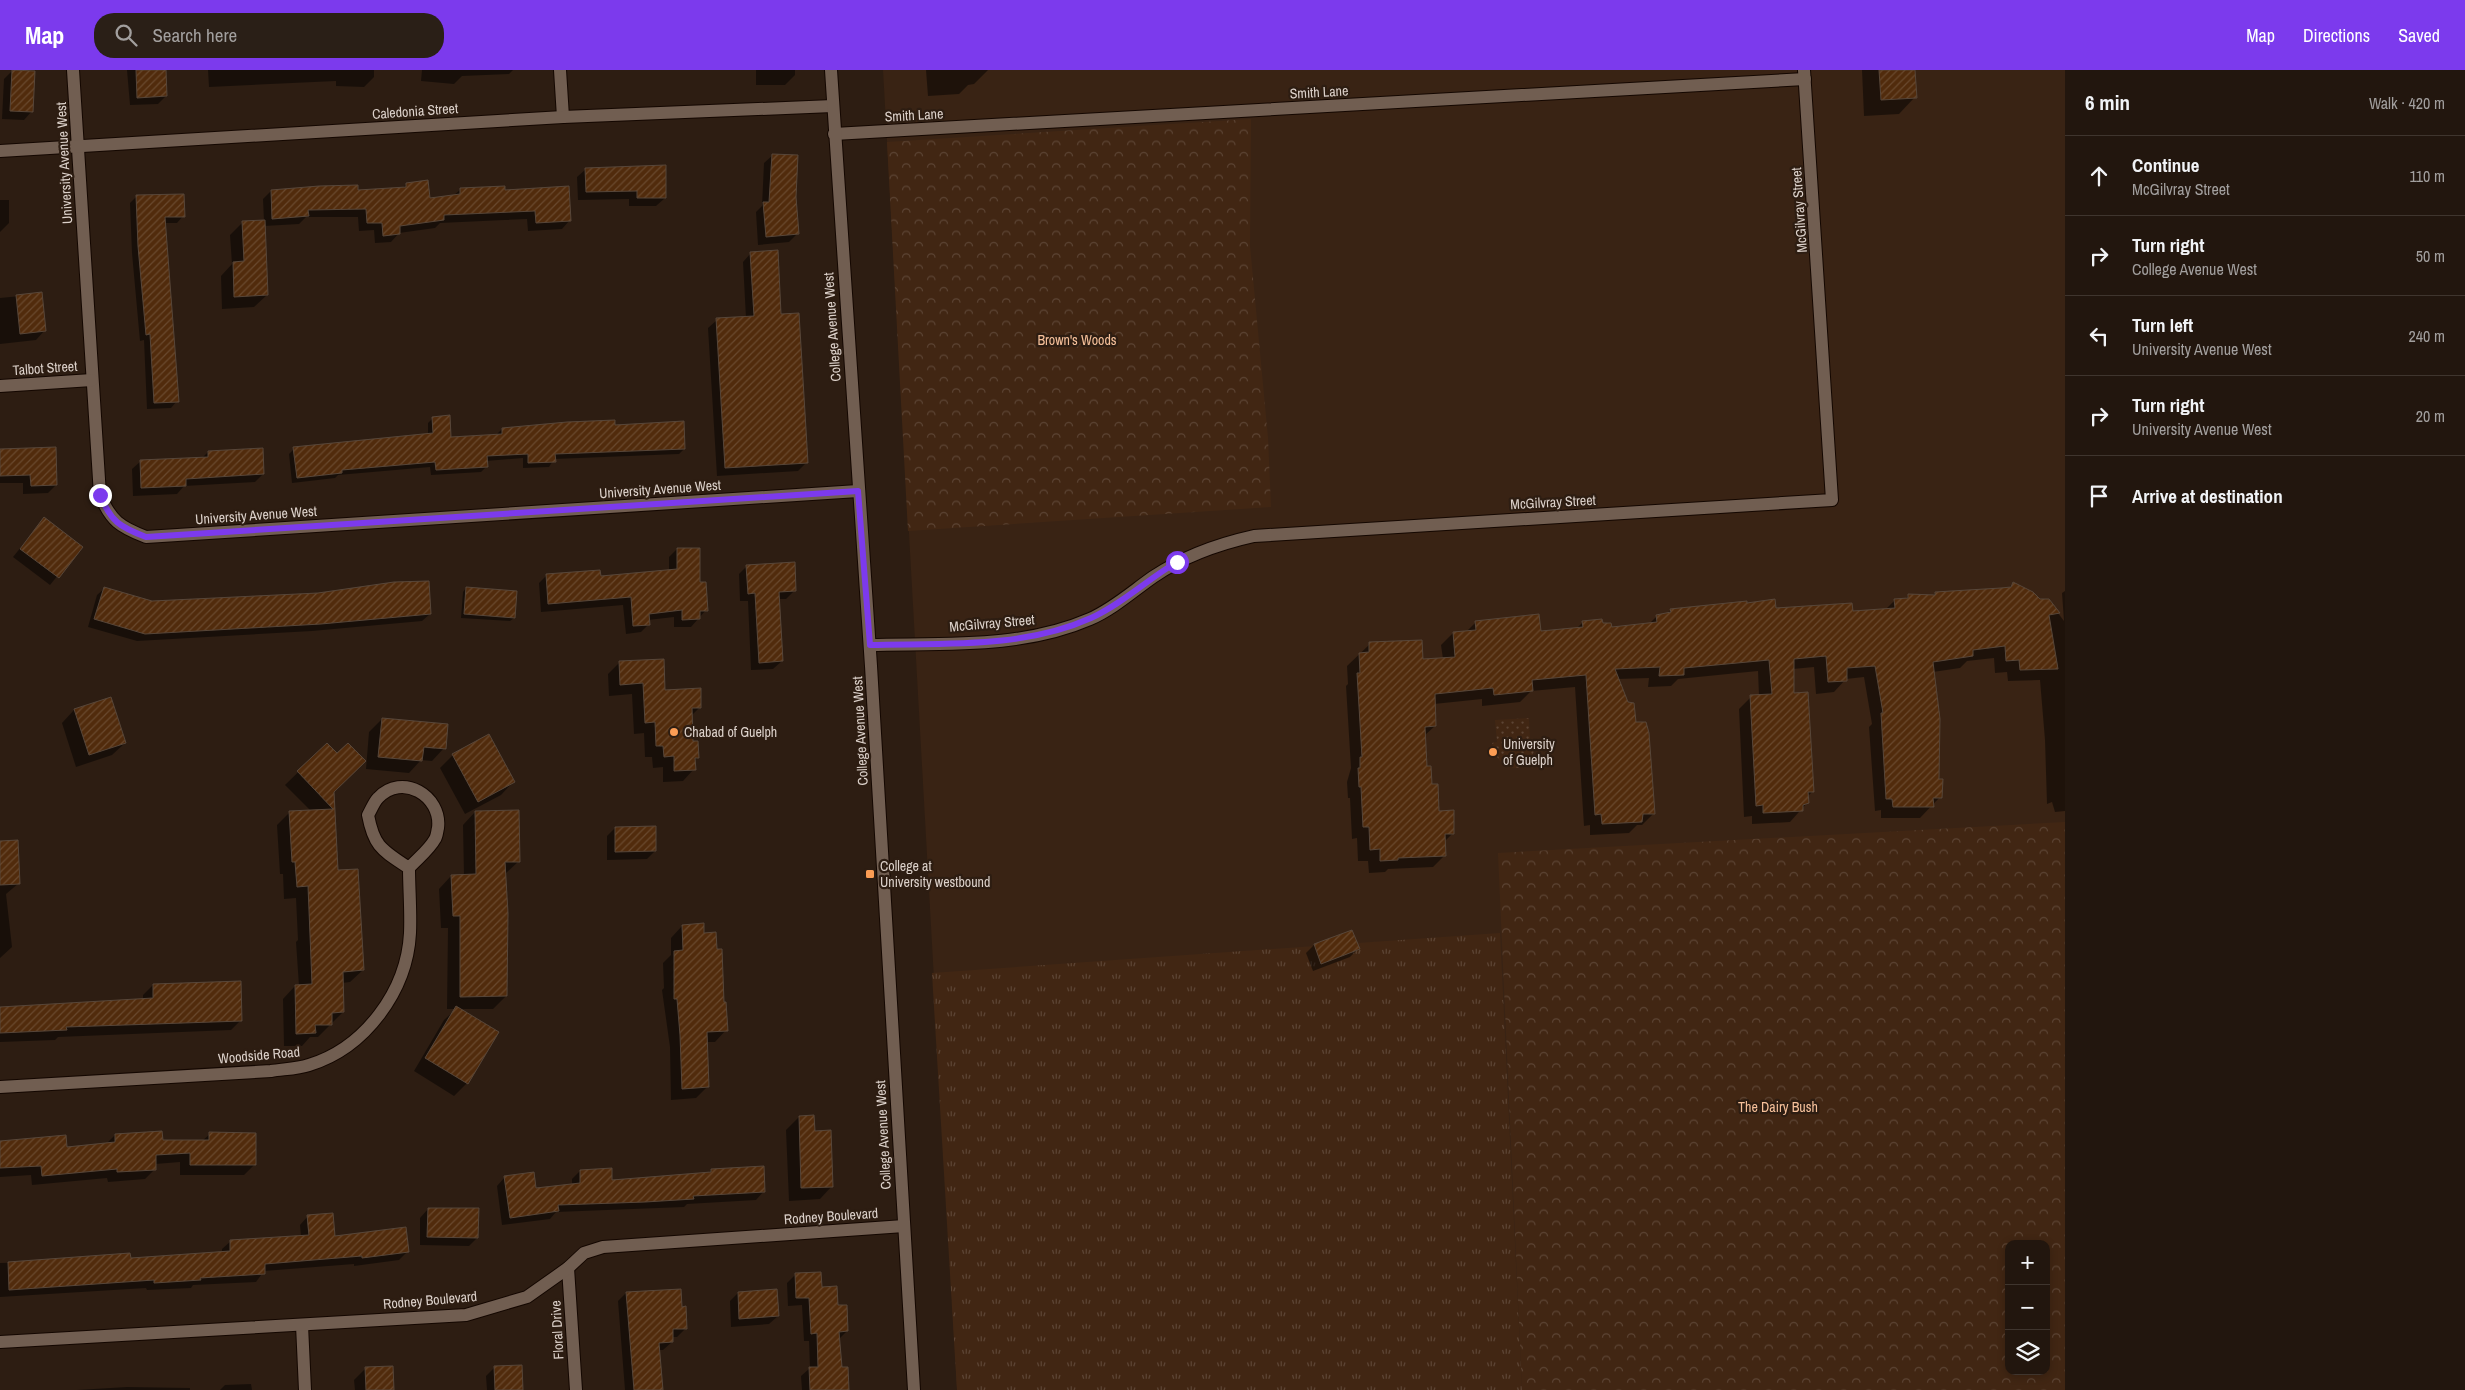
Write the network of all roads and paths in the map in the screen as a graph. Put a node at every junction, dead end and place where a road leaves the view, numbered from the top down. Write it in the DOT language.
graph roads {
  1 [pos="73,70"];
  2 [pos="560,70"];
  3 [pos="831,70"];
  4 [pos="1805,74"];
  5 [pos="833,106"];
  6 [pos="563,117"];
  7 [pos="834,134"];
  8 [pos="78,147"];
  9 [pos="0,151"];
  10 [pos="92,380"];
  11 [pos="0,386"];
  12 [pos="858,491"];
  13 [pos="870,645"];
  14 [pos="409,868"];
  15 [pos="0,1087"];
  16 [pos="904,1226"];
  17 [pos="568,1268"];
  18 [pos="302,1325"];
  19 [pos="0,1342"];
  20 [pos="305,1390"];
  21 [pos="576,1390"];
  22 [pos="914,1390"];
  1 -- 8 [label="street, University Avenue West"];
  2 -- 6 [label="street"];
  3 -- 5 [label="street, College Avenue West"];
  4 -- 7 [label="street, Smith Lane"];
  4 -- 13 [label="street, McGilvray Street"];
  5 -- 6 [label="street, Caledonia Street"];
  5 -- 7 [label="street, College Avenue West"];
  6 -- 8 [label="street, Caledonia Street"];
  7 -- 12 [label="street, College Avenue West"];
  8 -- 9 [label="street, Caledonia Street"];
  8 -- 10 [label="street, University Avenue West"];
  10 -- 11 [label="street, Talbot Street"];
  10 -- 12 [label="street, University Avenue West"];
  12 -- 13 [label="street, College Avenue West"];
  13 -- 16 [label="street, College Avenue West"];
  14 -- 14 [label="street"];
  14 -- 15 [label="street, Woodside Road"];
  16 -- 17 [label="street, Rodney Boulevard"];
  16 -- 22 [label="street, College Avenue West"];
  17 -- 18 [label="street, Rodney Boulevard"];
  17 -- 21 [label="street, Floral Drive"];
  18 -- 19 [label="street, Rodney Boulevard"];
  18 -- 20 [label="street"];
}
